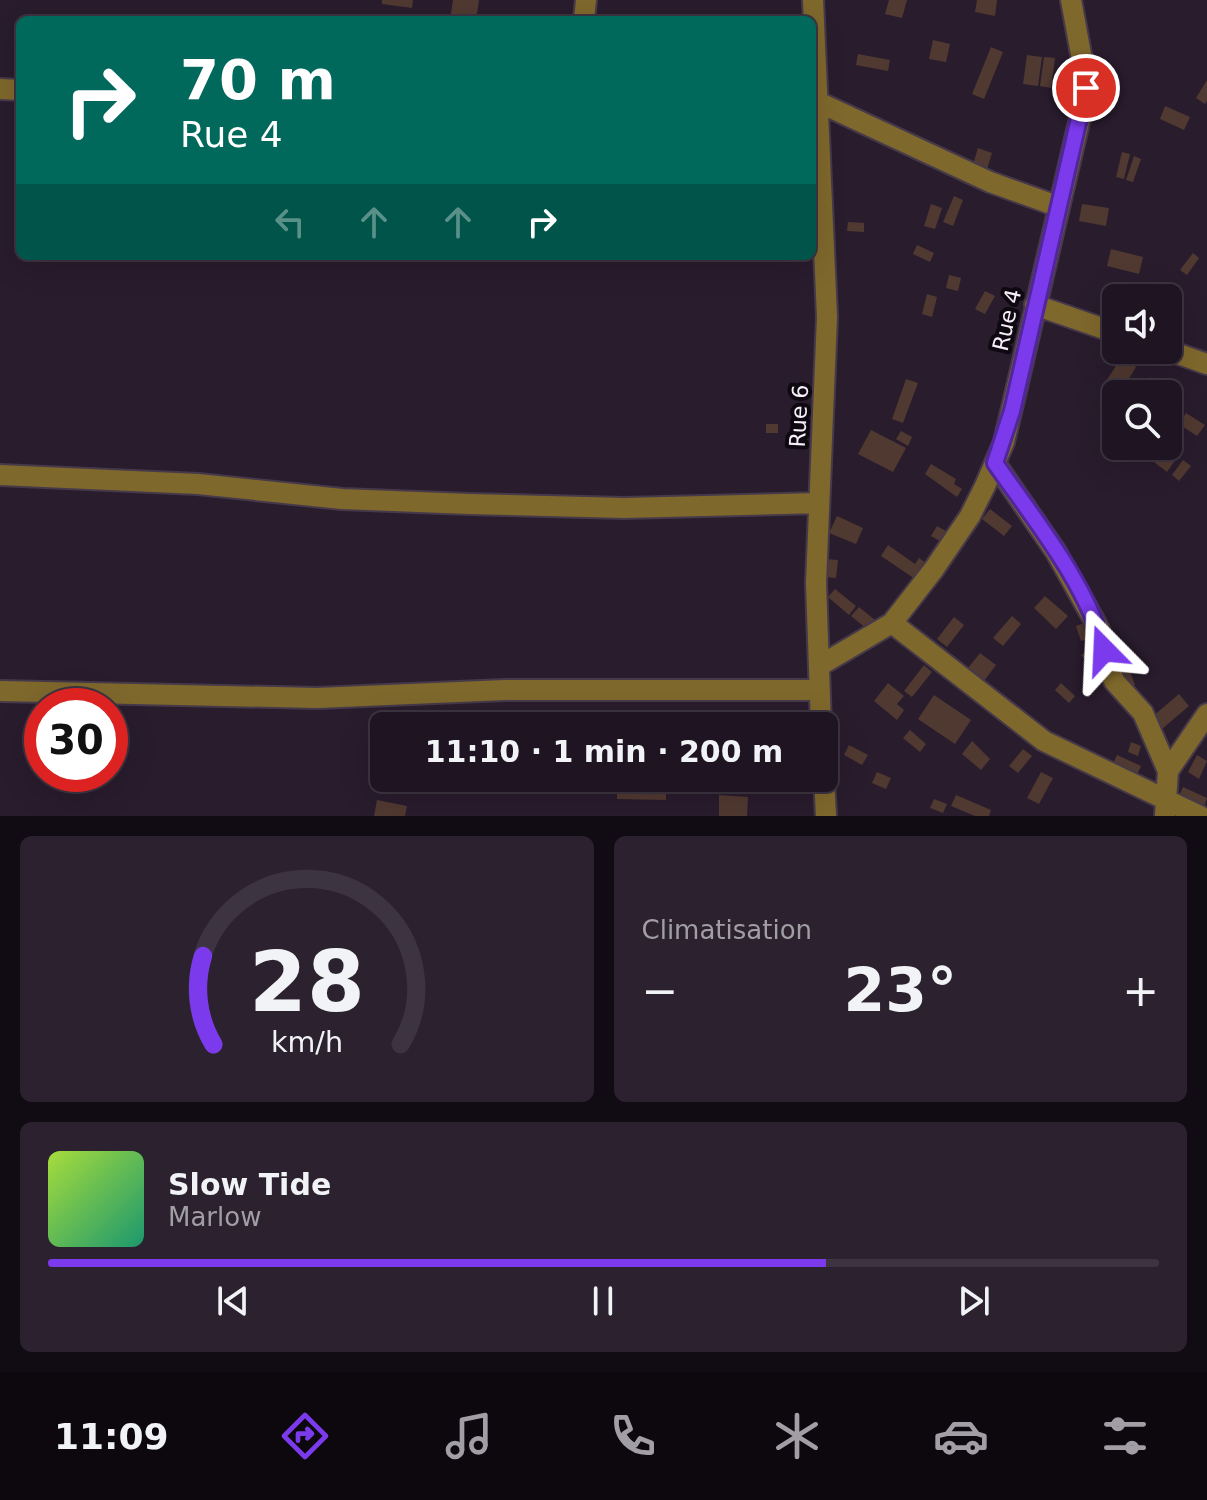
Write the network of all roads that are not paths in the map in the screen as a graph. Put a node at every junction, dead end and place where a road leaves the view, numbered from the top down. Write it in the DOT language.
graph roads {
  1 [pos="1071,0"];
  2 [pos="816,61"];
  3 [pos="818,102"];
  4 [pos="816,167"];
  5 [pos="1057,206"];
  6 [pos="1035,305"];
  7 [pos="1102,328"];
  8 [pos="1182,355"];
  9 [pos="1207,364"];
  10 [pos="995,463"];
  11 [pos="0,475"];
  12 [pos="819,503"];
  13 [pos="892,623"];
  14 [pos="819,666"];
  15 [pos="819,690"];
  16 [pos="0,691"];
  17 [pos="820,712"];
  18 [pos="1207,714"];
  19 [pos="1168,771"];
  20 [pos="825,792"];
  21 [pos="1166,808"];
  22 [pos="826,816"];
  23 [pos="1200,816"];
  1 -- 5 [label="street, Rue 4"];
  2 -- 3 [label="street, Rue 6"];
  3 -- 4 [label="street, Rue 6"];
  3 -- 5 [label="street"];
  4 -- 12 [label="street, Rue 6"];
  5 -- 6 [label="street, Rue 4"];
  6 -- 7 [label="street"];
  6 -- 10 [label="street, Rue 4"];
  8 -- 9 [label="street"];
  10 -- 13 [label="street, Rue 4"];
  10 -- 19 [label="street"];
  11 -- 12 [label="street"];
  12 -- 14 [label="street, Rue 6"];
  13 -- 14 [label="street"];
  13 -- 21 [label="street"];
  14 -- 15 [label="street"];
  15 -- 16 [label="street"];
  15 -- 17 [label="street"];
  18 -- 19 [label="street"];
  19 -- 21 [label="street"];
  20 -- 22 [label="street"];
  21 -- 23 [label="street"];
}
